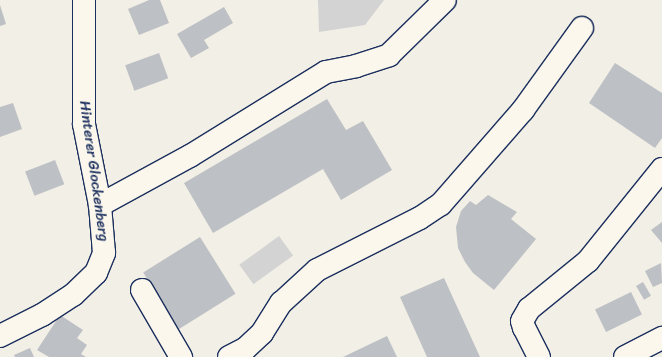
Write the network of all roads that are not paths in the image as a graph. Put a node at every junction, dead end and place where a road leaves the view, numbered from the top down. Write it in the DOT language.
graph roads {
  1 [pos="84,0"];
  2 [pos="446,0"];
  3 [pos="582,28"];
  4 [pos="662,169"];
  5 [pos="100,205"];
  6 [pos="142,290"];
  7 [pos="0,336"];
  8 [pos="662,338"];
  9 [pos="181,357"];
  10 [pos="229,357"];
  11 [pos="539,357"];
  12 [pos="625,357"];
  1 -- 5 [label="street, Hinterer Glockenberg"];
  2 -- 5 [label="street"];
  3 -- 10 [label="street"];
  4 -- 11 [label="street"];
  5 -- 7 [label="street, Hinterer Glockenberg"];
  6 -- 9 [label="street"];
  8 -- 12 [label="street"];
}
